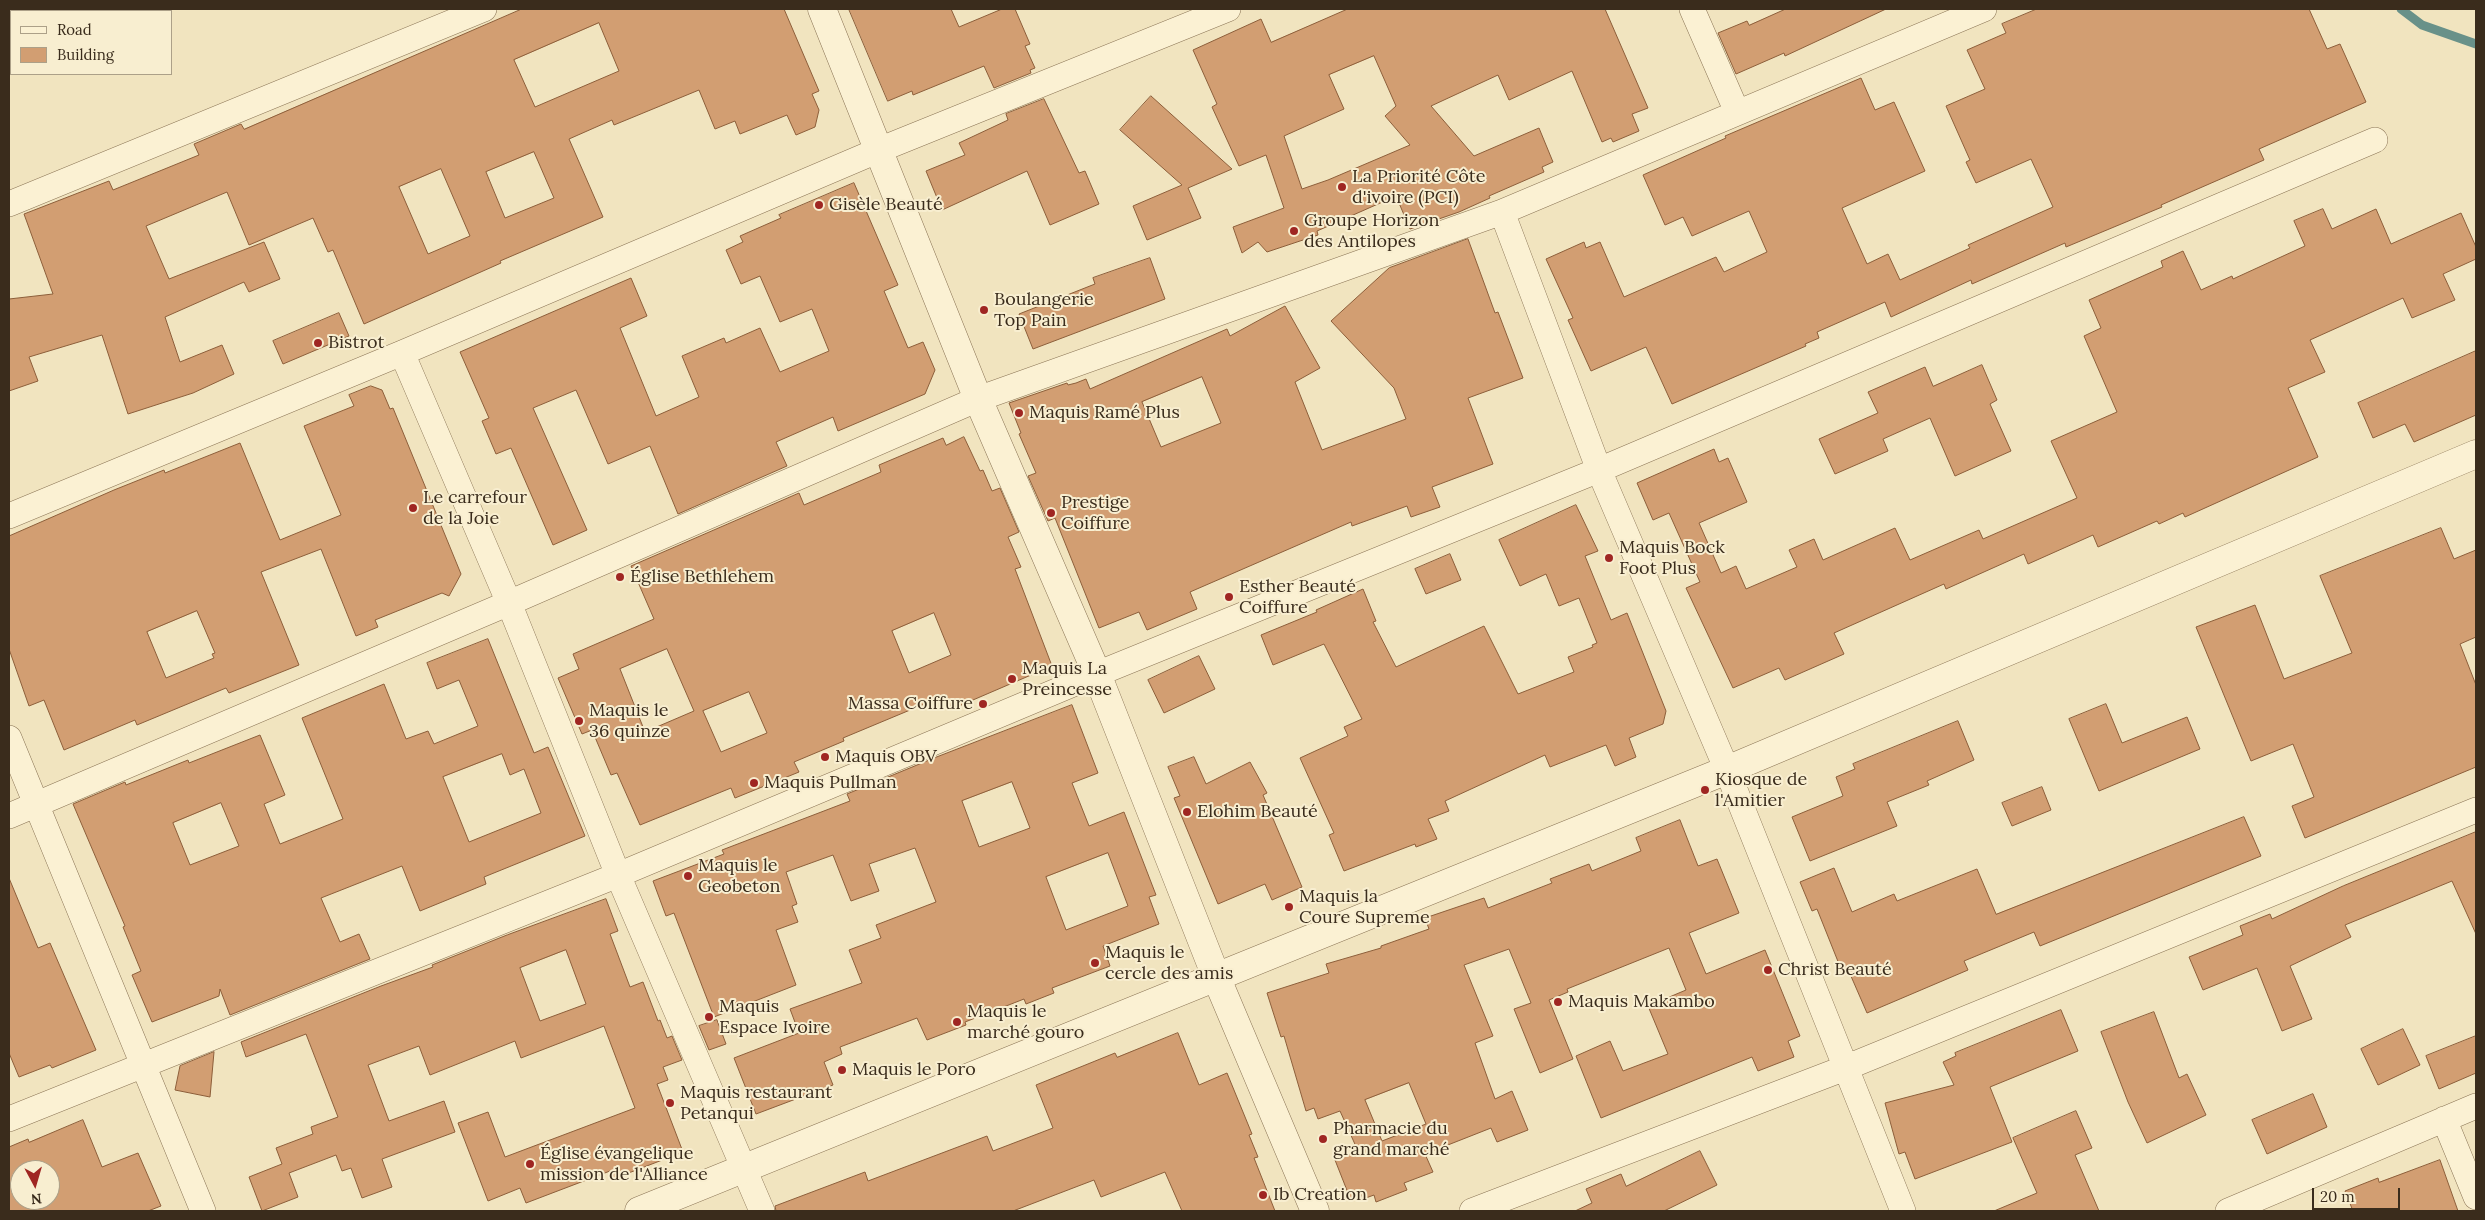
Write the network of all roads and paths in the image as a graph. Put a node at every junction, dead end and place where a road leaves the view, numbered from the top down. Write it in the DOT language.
graph roads {
  1 [pos="484,9"];
  2 [pos="822,9"];
  3 [pos="1228,9"];
  4 [pos="1692,9"];
  5 [pos="1984,9"];
  6 [pos="1737,112"];
  7 [pos="2375,140"];
  8 [pos="879,150"];
  9 [pos="9,204"];
  10 [pos="1502,212"];
  11 [pos="402,353"];
  12 [pos="978,399"];
  13 [pos="2476,454"];
  14 [pos="1599,470"];
  15 [pos="9,516"];
  16 [pos="509,603"];
  17 [pos="1097,674"];
  18 [pos="9,738"];
  19 [pos="1727,770"];
  20 [pos="38,805"];
  21 [pos="2476,810"];
  22 [pos="9,816"];
  23 [pos="618,875"];
  24 [pos="1217,979"];
  25 [pos="142,1064"];
  26 [pos="1845,1068"];
  27 [pos="2476,1106"];
  28 [pos="9,1119"];
  29 [pos="2444,1119"];
  30 [pos="744,1167"];
  31 [pos="2476,1197"];
  32 [pos="203,1211"];
  33 [pos="639,1211"];
  34 [pos="762,1211"];
  35 [pos="1315,1211"];
  36 [pos="1472,1211"];
  37 [pos="1903,1211"];
  38 [pos="2228,1211"];
  1 -- 9 [label="street"];
  2 -- 8 [label="street"];
  3 -- 8 [label="street"];
  4 -- 6 [label="street"];
  5 -- 6 [label="street"];
  6 -- 10 [label="street"];
  7 -- 14 [label="street"];
  8 -- 11 [label="street"];
  8 -- 12 [label="street"];
  10 -- 12 [label="street"];
  10 -- 14 [label="street"];
  11 -- 15 [label="street"];
  11 -- 16 [label="street"];
  12 -- 16 [label="street"];
  12 -- 17 [label="street"];
  13 -- 19 [label="street"];
  14 -- 17 [label="street"];
  14 -- 19 [label="street"];
  16 -- 20 [label="street"];
  16 -- 23 [label="street"];
  17 -- 23 [label="street"];
  17 -- 24 [label="street"];
  18 -- 20 [label="street"];
  19 -- 24 [label="street"];
  19 -- 26 [label="street"];
  20 -- 22 [label="street"];
  20 -- 25 [label="street"];
  21 -- 26 [label="street"];
  23 -- 25 [label="street"];
  23 -- 30 [label="street"];
  24 -- 30 [label="street"];
  24 -- 35 [label="street"];
  25 -- 28 [label="street"];
  25 -- 32 [label="street"];
  26 -- 36 [label="street"];
  26 -- 37 [label="street"];
  27 -- 29 [label="street"];
  29 -- 31 [label="street"];
  29 -- 38 [label="street"];
  30 -- 33 [label="street"];
  30 -- 34 [label="street"];
}
